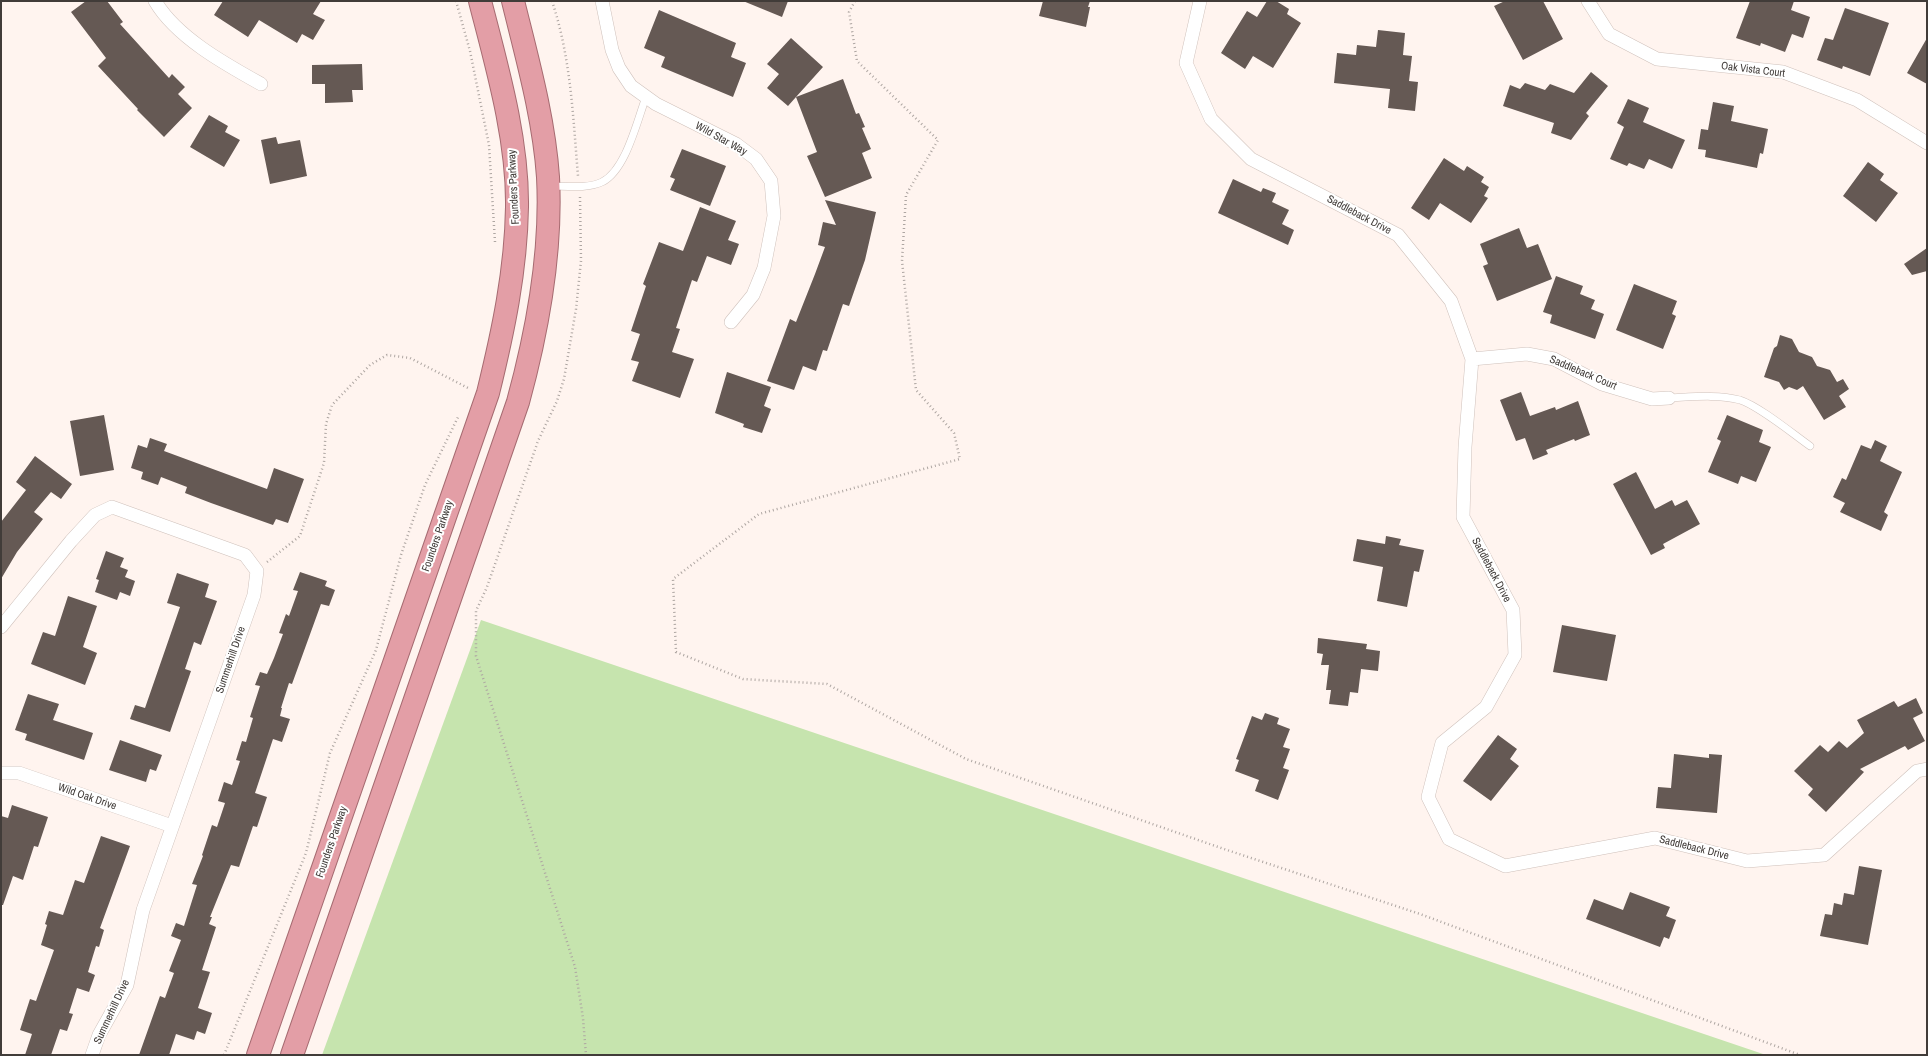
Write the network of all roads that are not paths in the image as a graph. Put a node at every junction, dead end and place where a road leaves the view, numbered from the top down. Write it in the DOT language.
graph roads {
  1 [pos="154,1"];
  2 [pos="480,1"];
  3 [pos="513,1"];
  4 [pos="602,1"];
  5 [pos="1200,1"];
  6 [pos="1588,1"];
  7 [pos="261,84"];
  8 [pos="646,97"];
  9 [pos="1927,142"];
  10 [pos="548,186"];
  11 [pos="731,322"];
  12 [pos="1472,359"];
  13 [pos="1669,398"];
  14 [pos="1810,446"];
  15 [pos="1,628"];
  16 [pos="1927,769"];
  17 [pos="1,773"];
  18 [pos="172,826"];
  19 [pos="92,1055"];
  20 [pos="258,1055"];
  21 [pos="292,1055"];
  1 -- 7 [label="street"];
  2 -- 20 [label="highway, Founders Parkway"];
  3 -- 10 [label="highway"];
  4 -- 8 [label="street, Wild Star Way"];
  5 -- 12 [label="street, Saddleback Drive"];
  6 -- 9 [label="street, Oak Vista Court"];
  8 -- 10 [label="lane"];
  8 -- 11 [label="street, Wild Star Way"];
  10 -- 21 [label="highway"];
  12 -- 13 [label="street, Saddleback Court"];
  12 -- 16 [label="street, Saddleback Drive"];
  13 -- 14 [label="lane"];
  15 -- 18 [label="street, Summerhill Drive"];
  17 -- 18 [label="street, Wild Oak Drive"];
  18 -- 19 [label="street, Summerhill Drive"];
}
